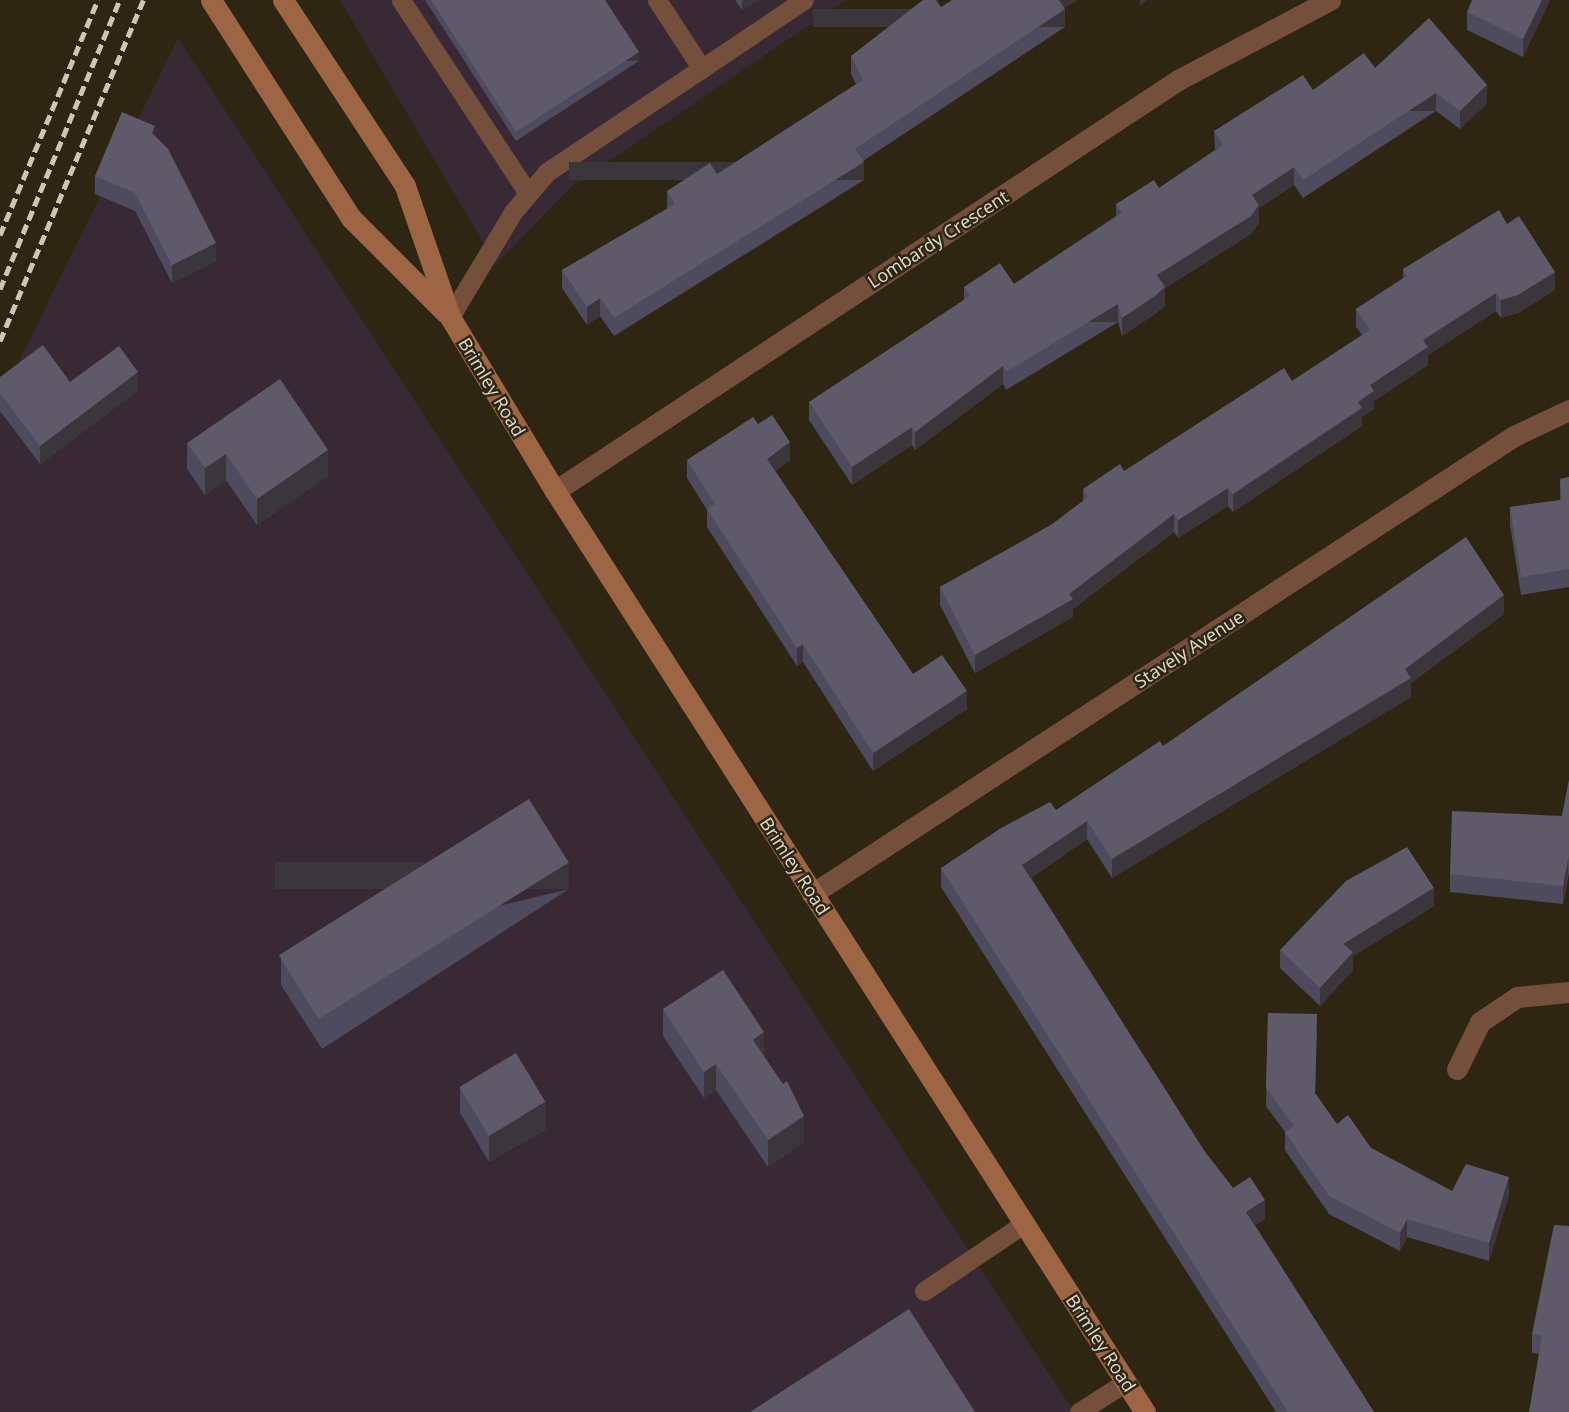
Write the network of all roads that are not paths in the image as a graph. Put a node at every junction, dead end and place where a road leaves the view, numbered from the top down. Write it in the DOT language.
graph roads {
  1 [pos="211,0"];
  2 [pos="283,0"];
  3 [pos="401,0"];
  4 [pos="657,0"];
  5 [pos="804,0"];
  6 [pos="1330,0"];
  7 [pos="702,69"];
  8 [pos="528,193"];
  9 [pos="450,317"];
  10 [pos="1569,410"];
  11 [pos="555,491"];
  12 [pos="813,894"];
  13 [pos="1569,992"];
  14 [pos="1457,1069"];
  15 [pos="1025,1223"];
  16 [pos="924,1291"];
  17 [pos="1126,1382"];
  18 [pos="1079,1412"];
  19 [pos="1145,1412"];
  1 -- 9 [label="main road, Brimley Road"];
  2 -- 9 [label="main road, Brimley Road"];
  3 -- 8 [label="lane"];
  4 -- 7 [label="lane"];
  5 -- 7 [label="lane"];
  6 -- 11 [label="street, Lombardy Crescent"];
  7 -- 8 [label="lane"];
  8 -- 9 [label="lane"];
  9 -- 11 [label="main road, Brimley Road"];
  10 -- 12 [label="street, Stavely Avenue"];
  11 -- 12 [label="main road, Brimley Road"];
  12 -- 15 [label="main road, Brimley Road"];
  13 -- 14 [label="street"];
  15 -- 16 [label="lane"];
  15 -- 17 [label="main road, Brimley Road"];
  17 -- 18 [label="lane"];
  17 -- 19 [label="main road, Brimley Road"];
}
